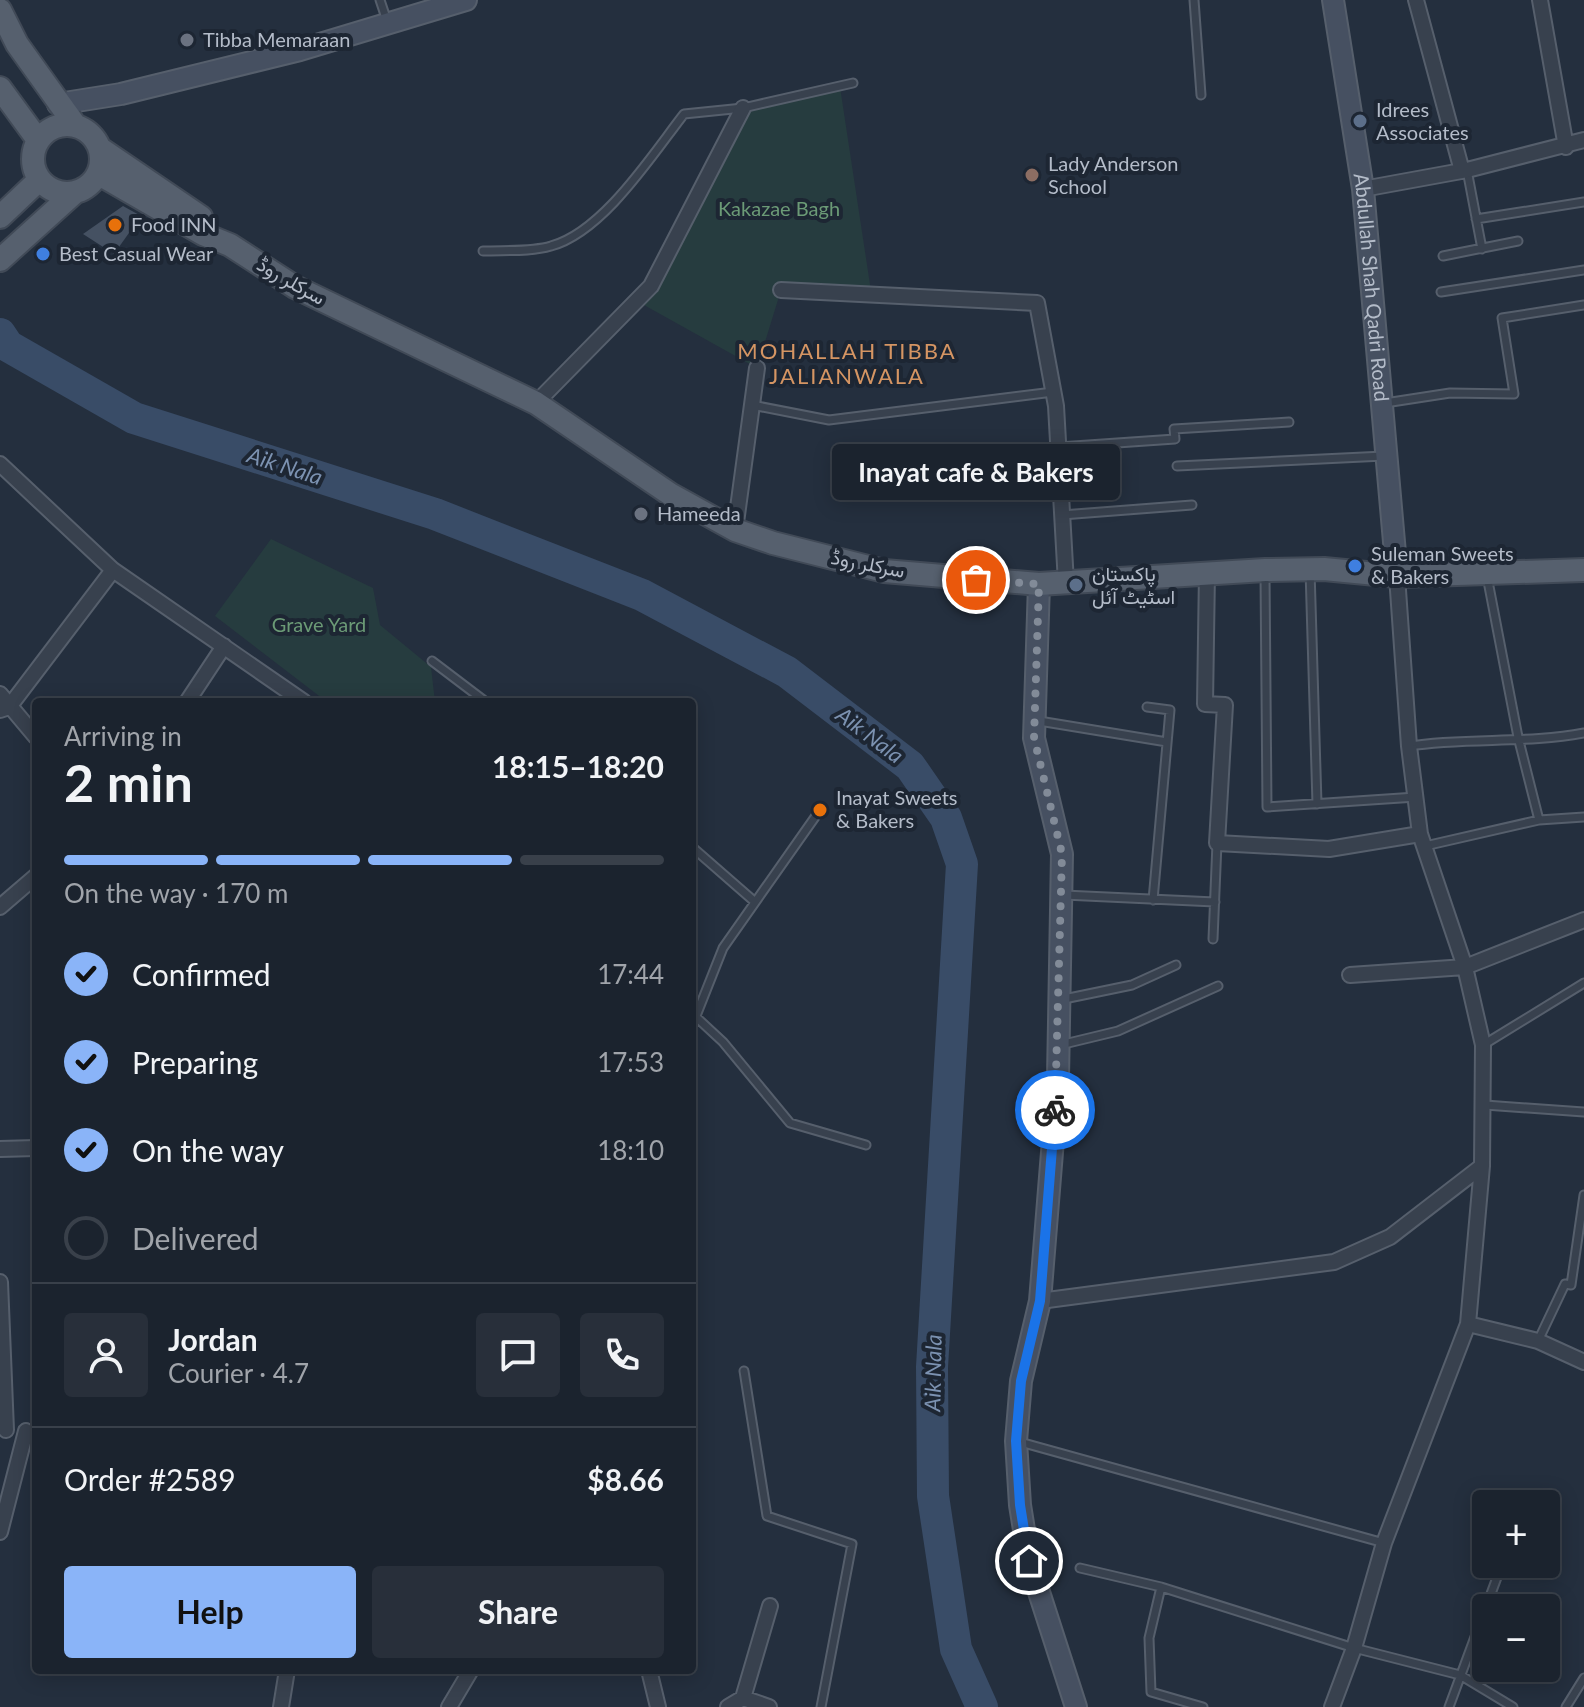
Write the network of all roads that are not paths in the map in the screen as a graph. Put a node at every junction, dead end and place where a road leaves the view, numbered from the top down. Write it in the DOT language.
graph roads {
  1 [pos="380,0"];
  2 [pos="466,0"];
  3 [pos="1194,0"];
  4 [pos="1333,0"];
  5 [pos="1416,0"];
  6 [pos="1540,0"];
  7 [pos="2,18"];
  8 [pos="388,22"];
  9 [pos="853,83"];
  10 [pos="0,88"];
  11 [pos="1201,95"];
  12 [pos="58,104"];
  13 [pos="743,108"];
  14 [pos="75,125"];
  15 [pos="38,140"];
  16 [pos="1584,140"];
  17 [pos="1566,147"];
  18 [pos="101,149"];
  19 [pos="1465,170"];
  20 [pos="99,174"];
  21 [pos="39,180"];
  22 [pos="1363,189"];
  23 [pos="73,194"];
  24 [pos="1584,202"];
  25 [pos="6,212"];
  26 [pos="1476,219"];
  27 [pos="1518,241"];
  28 [pos="230,245"];
  29 [pos="1482,249"];
  30 [pos="483,251"];
  31 [pos="1443,256"];
  32 [pos="0,260"];
  33 [pos="1584,270"];
  34 [pos="781,290"];
  35 [pos="1441,292"];
  36 [pos="1584,305"];
  37 [pos="757,368"];
  38 [pos="1053,392"];
  39 [pos="536,403"];
  40 [pos="1382,403"];
  41 [pos="752,405"];
  42 [pos="1289,422"];
  43 [pos="1059,447"];
  44 [pos="1387,455"];
  45 [pos="0,464"];
  46 [pos="1177,466"];
  47 [pos="1192,505"];
  48 [pos="1062,515"];
  49 [pos="735,530"];
  50 [pos="1310,569"];
  51 [pos="113,570"];
  52 [pos="1265,570"];
  53 [pos="1584,570"];
  54 [pos="1207,572"];
  55 [pos="1486,573"];
  56 [pos="1397,576"];
  57 [pos="1066,583"];
  58 [pos="1039,584"];
  59 [pos="224,646"];
  60 [pos="432,661"];
  61 [pos="0,694"];
  62 [pos="190,698"];
  63 [pos="298,698"];
  64 [pos="481,698"];
  65 [pos="1147,707"];
  66 [pos="5,709"];
  67 [pos="1035,720"];
  68 [pos="32,733"];
  69 [pos="1584,733"];
  70 [pos="1518,737"];
  71 [pos="1167,742"];
  72 [pos="1409,746"];
  73 [pos="1416,797"];
  74 [pos="1317,804"];
  75 [pos="820,810"];
  76 [pos="1584,817"];
  77 [pos="1539,820"];
  78 [pos="1422,840"];
  79 [pos="1217,843"];
  80 [pos="696,850"];
  81 [pos="32,879"];
  82 [pos="1062,894"];
  83 [pos="1153,900"];
  84 [pos="755,902"];
  85 [pos="1215,902"];
  86 [pos="0,907"];
  87 [pos="1584,920"];
  88 [pos="1213,939"];
  89 [pos="1176,965"];
  90 [pos="1465,967"];
  91 [pos="1350,975"];
  92 [pos="1584,983"];
  93 [pos="1218,986"];
  94 [pos="1059,999"];
  95 [pos="696,1017"];
  96 [pos="1058,1045"];
  97 [pos="1483,1045"];
  98 [pos="1485,1105"];
  99 [pos="1584,1112"];
  100 [pos="866,1145"];
  101 [pos="32,1148"];
  102 [pos="0,1149"];
  103 [pos="1482,1166"];
  104 [pos="1584,1195"];
  105 [pos="0,1282"];
  106 [pos="1040,1301"];
  107 [pos="1468,1324"];
  108 [pos="1538,1341"];
  109 [pos="1584,1362"];
  110 [pos="744,1371"];
  111 [pos="3,1430"];
  112 [pos="31,1430"];
  113 [pos="1016,1441"];
  114 [pos="0,1532"];
  115 [pos="1384,1543"];
  116 [pos="1080,1568"];
  117 [pos="1497,1578"];
  118 [pos="1161,1587"];
  119 [pos="770,1606"];
  120 [pos="1354,1648"];
  121 [pos="286,1674"];
  122 [pos="469,1674"];
  123 [pos="650,1674"];
  124 [pos="1460,1675"];
  125 [pos="1584,1678"];
  126 [pos="743,1698"];
  127 [pos="281,1707"];
  128 [pos="449,1707"];
  129 [pos="658,1707"];
  130 [pos="728,1707"];
  131 [pos="769,1707"];
  132 [pos="821,1707"];
  133 [pos="1076,1707"];
  134 [pos="1203,1707"];
  135 [pos="1332,1707"];
  136 [pos="1449,1707"];
  137 [pos="1513,1707"];
  138 [pos="1566,1707"];
  1 -- 8 [label="lane"];
  2 -- 8 [label="street"];
  3 -- 11 [label="lane"];
  4 -- 22 [label="street, Abdullah Shah Qadri Road"];
  5 -- 19 [label="street"];
  6 -- 17 [label="street"];
  7 -- 12 [label="main road"];
  8 -- 12 [label="street"];
  9 -- 13 [label="lane"];
  10 -- 15 [label="main road"];
  12 -- 14 [label="main road"];
  13 -- 30 [label="lane"];
  13 -- 39 [label="street"];
  14 -- 15 [label="main road"];
  14 -- 18 [label="main road"];
  15 -- 21 [label="main road"];
  16 -- 17 [label="street"];
  17 -- 19 [label="street"];
  18 -- 20 [label="main road"];
  18 -- 28 [label="main road"];
  19 -- 22 [label="street"];
  19 -- 26 [label="lane"];
  20 -- 23 [label="main road"];
  20 -- 28 [label="main road"];
  21 -- 23 [label="main road"];
  21 -- 25 [label="main road"];
  22 -- 40 [label="street, Abdullah Shah Qadri Road"];
  23 -- 32 [label="main road"];
  24 -- 26 [label="lane"];
  26 -- 29 [label="lane"];
  27 -- 29 [label="lane"];
  28 -- 39 [label="main road, سرکلر روڈ"];
  29 -- 31 [label="lane"];
  33 -- 35 [label="lane"];
  34 -- 38 [label="street"];
  36 -- 40 [label="lane"];
  37 -- 41 [label="street"];
  38 -- 41 [label="lane"];
  38 -- 43 [label="street"];
  39 -- 49 [label="main road, سرکلر روڈ"];
  40 -- 44 [label="street, Abdullah Shah Qadri Road"];
  41 -- 49 [label="street"];
  42 -- 43 [label="lane"];
  43 -- 48 [label="street"];
  44 -- 46 [label="lane"];
  44 -- 56 [label="street, Abdullah Shah Qadri Road"];
  45 -- 51 [label="street"];
  47 -- 48 [label="lane"];
  48 -- 57 [label="street"];
  49 -- 58 [label="main road, سرکلر روڈ"];
  50 -- 52 [label="main road, سرکلر روڈ"];
  50 -- 56 [label="main road, سرکلر روڈ"];
  50 -- 74 [label="lane"];
  51 -- 59 [label="street"];
  51 -- 66 [label="street"];
  52 -- 54 [label="main road, سرکلر روڈ"];
  52 -- 74 [label="lane"];
  53 -- 55 [label="main road, سرکلر روڈ"];
  54 -- 57 [label="main road, سرکلر روڈ"];
  54 -- 79 [label="street"];
  55 -- 56 [label="main road, سرکلر روڈ"];
  55 -- 70 [label="lane"];
  56 -- 72 [label="street"];
  57 -- 58 [label="main road, سرکلر روڈ"];
  58 -- 67 [label="street"];
  59 -- 62 [label="street"];
  59 -- 63 [label="street"];
  60 -- 64 [label="lane"];
  61 -- 66 [label="street"];
  65 -- 71 [label="lane"];
  66 -- 68 [label="street"];
  67 -- 71 [label="lane"];
  67 -- 82 [label="street"];
  69 -- 70 [label="lane"];
  70 -- 72 [label="lane"];
  70 -- 77 [label="lane"];
  71 -- 83 [label="lane"];
  72 -- 73 [label="street"];
  73 -- 74 [label="lane"];
  73 -- 78 [label="street"];
  75 -- 84 [label="lane"];
  76 -- 77 [label="lane"];
  77 -- 78 [label="lane"];
  78 -- 79 [label="street"];
  78 -- 90 [label="street"];
  79 -- 85 [label="lane"];
  80 -- 84 [label="lane"];
  81 -- 86 [label="street"];
  82 -- 83 [label="lane"];
  82 -- 94 [label="street"];
  83 -- 85 [label="lane"];
  84 -- 95 [label="lane"];
  85 -- 88 [label="lane"];
  87 -- 90 [label="street"];
  89 -- 94 [label="lane"];
  90 -- 91 [label="street"];
  90 -- 97 [label="street"];
  92 -- 97 [label="lane"];
  93 -- 96 [label="lane"];
  94 -- 96 [label="street"];
  95 -- 100 [label="lane"];
  96 -- 106 [label="street"];
  97 -- 98 [label="street"];
  98 -- 99 [label="lane"];
  98 -- 103 [label="street"];
  101 -- 102 [label="street"];
  103 -- 106 [label="street"];
  103 -- 107 [label="street"];
  104 -- 108 [label="lane"];
  105 -- 111 [label="street"];
  106 -- 113 [label="street"];
  107 -- 108 [label="street"];
  107 -- 115 [label="street"];
  108 -- 109 [label="street"];
  110 -- 132 [label="lane"];
  111 -- 112 [label="street"];
  112 -- 114 [label="street"];
  113 -- 115 [label="lane"];
  113 -- 133 [label="street"];
  115 -- 120 [label="street"];
  116 -- 118 [label="lane"];
  117 -- 124 [label="lane"];
  118 -- 120 [label="lane"];
  118 -- 134 [label="lane"];
  119 -- 126 [label="street"];
  120 -- 124 [label="lane"];
  120 -- 135 [label="street"];
  121 -- 127 [label="street"];
  122 -- 128 [label="street"];
  123 -- 129 [label="street"];
  124 -- 136 [label="lane"];
  124 -- 137 [label="lane"];
  125 -- 138 [label="lane"];
  126 -- 130 [label="street"];
  126 -- 131 [label="street"];
}
